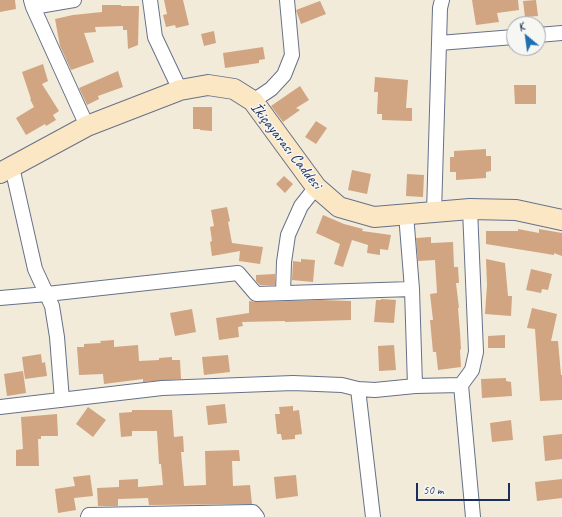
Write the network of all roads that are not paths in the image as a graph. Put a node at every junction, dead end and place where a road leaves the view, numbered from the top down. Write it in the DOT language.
graph roads {
  1 [pos="74,0"];
  2 [pos="150,0"];
  3 [pos="287,0"];
  4 [pos="442,0"];
  5 [pos="32,3"];
  6 [pos="562,33"];
  7 [pos="546,34"];
  8 [pos="506,38"];
  9 [pos="439,43"];
  10 [pos="180,90"];
  11 [pos="253,101"];
  12 [pos="87,126"];
  13 [pos="6,170"];
  14 [pos="316,188"];
  15 [pos="470,210"];
  16 [pos="434,213"];
  17 [pos="406,214"];
  18 [pos="562,220"];
  19 [pos="412,289"];
  20 [pos="283,293"];
  21 [pos="47,294"];
  22 [pos="0,298"];
  23 [pos="461,385"];
  24 [pos="415,386"];
  25 [pos="358,388"];
  26 [pos="62,400"];
  27 [pos="0,407"];
  28 [pos="88,517"];
  29 [pos="257,517"];
  30 [pos="373,517"];
  31 [pos="474,517"];
  1 -- 5 [label="street"];
  2 -- 10 [label="street"];
  3 -- 11 [label="street"];
  4 -- 9 [label="street"];
  5 -- 12 [label="street"];
  6 -- 7 [label="street"];
  8 -- 9 [label="street"];
  9 -- 16 [label="street"];
  10 -- 11 [label="street, İkiçayarası Caddesi"];
  10 -- 12 [label="street, İkiçayarası Caddesi"];
  11 -- 14 [label="street, İkiçayarası Caddesi"];
  12 -- 13 [label="street, İkiçayarası Caddesi"];
  13 -- 21 [label="street"];
  14 -- 17 [label="street, İkiçayarası Caddesi"];
  14 -- 20 [label="street"];
  15 -- 16 [label="street, İkiçayarası Caddesi"];
  15 -- 18 [label="street, İkiçayarası Caddesi"];
  15 -- 23 [label="street"];
  16 -- 17 [label="street, İkiçayarası Caddesi"];
  17 -- 19 [label="street"];
  19 -- 20 [label="street"];
  19 -- 24 [label="street"];
  20 -- 21 [label="street"];
  21 -- 22 [label="street"];
  21 -- 26 [label="street"];
  23 -- 24 [label="street"];
  23 -- 31 [label="street"];
  24 -- 25 [label="street"];
  25 -- 26 [label="street"];
  25 -- 30 [label="street"];
  26 -- 27 [label="street"];
  28 -- 29 [label="street"];
}
